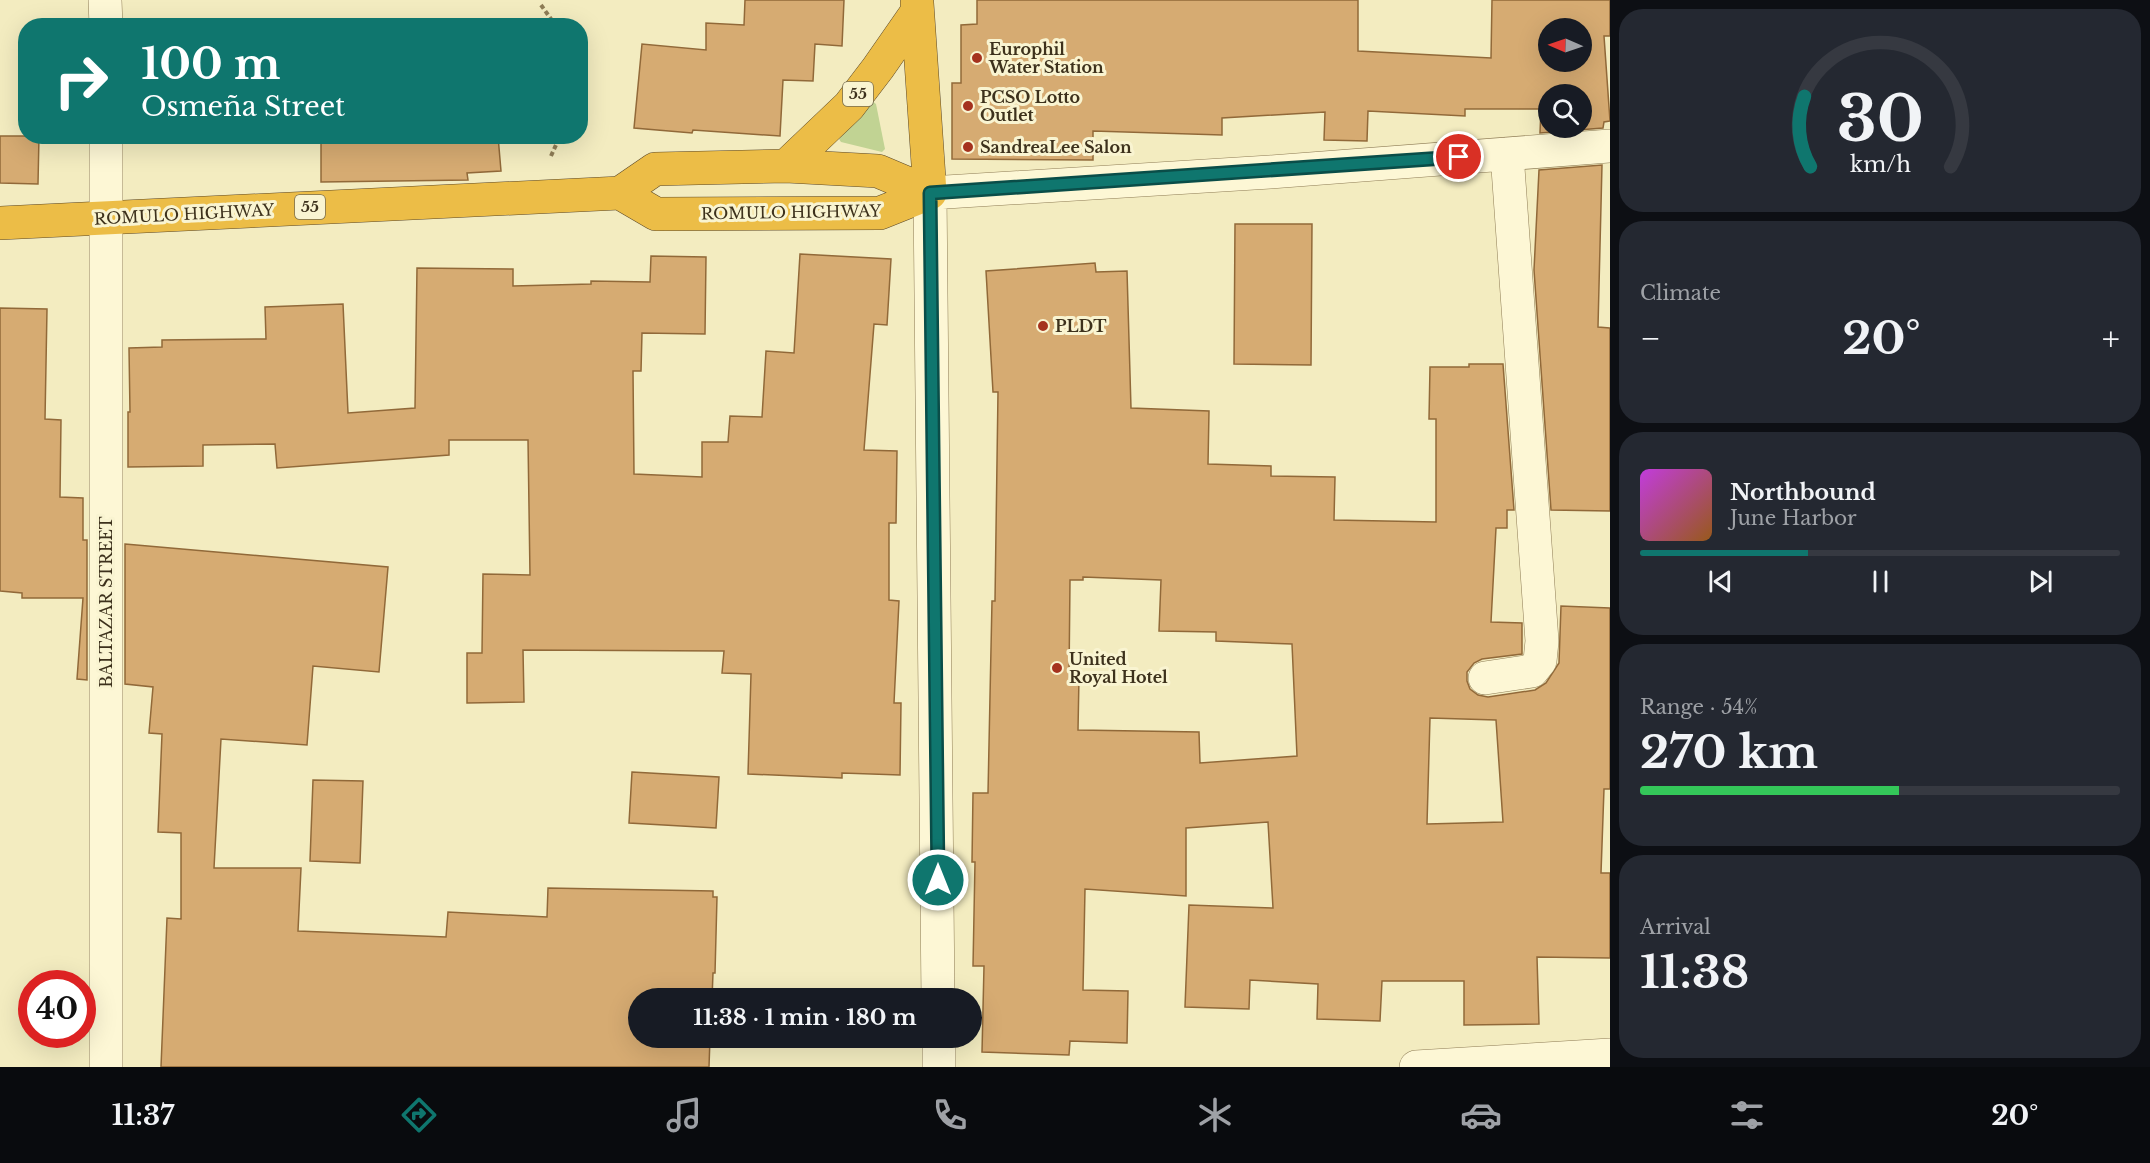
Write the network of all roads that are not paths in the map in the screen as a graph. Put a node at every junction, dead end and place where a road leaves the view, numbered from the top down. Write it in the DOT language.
graph roads {
  1 [pos="105,0"];
  2 [pos="917,6"];
  3 [pos="106,18"];
  4 [pos="106,144"];
  5 [pos="1610,146"];
  6 [pos="1507,154"];
  7 [pos="786,166"];
  8 [pos="620,193"];
  9 [pos="930,193"];
  10 [pos="107,218"];
  11 [pos="0,223"];
  12 [pos="1485,678"];
  13 [pos="938,988"];
  14 [pos="939,1048"];
  15 [pos="1610,1055"];
  16 [pos="106,1067"];
  17 [pos="939,1067"];
  18 [pos="1416,1067"];
  1 -- 3 [label="street"];
  2 -- 7 [label="highway, 55"];
  2 -- 9 [label="highway, 55"];
  4 -- 10 [label="street, BALTAZAR STREET"];
  5 -- 6 [label="street"];
  6 -- 9 [label="street"];
  6 -- 12 [label="street"];
  7 -- 8 [label="highway"];
  7 -- 9 [label="highway"];
  8 -- 9 [label="highway, ROMULO HIGHWAY"];
  8 -- 10 [label="highway, ROMULO HIGHWAY / 55"];
  9 -- 13 [label="street"];
  10 -- 11 [label="highway, ROMULO HIGHWAY / 55"];
  10 -- 16 [label="street, BALTAZAR STREET"];
  14 -- 17 [label="street"];
  15 -- 18 [label="street"];
}
